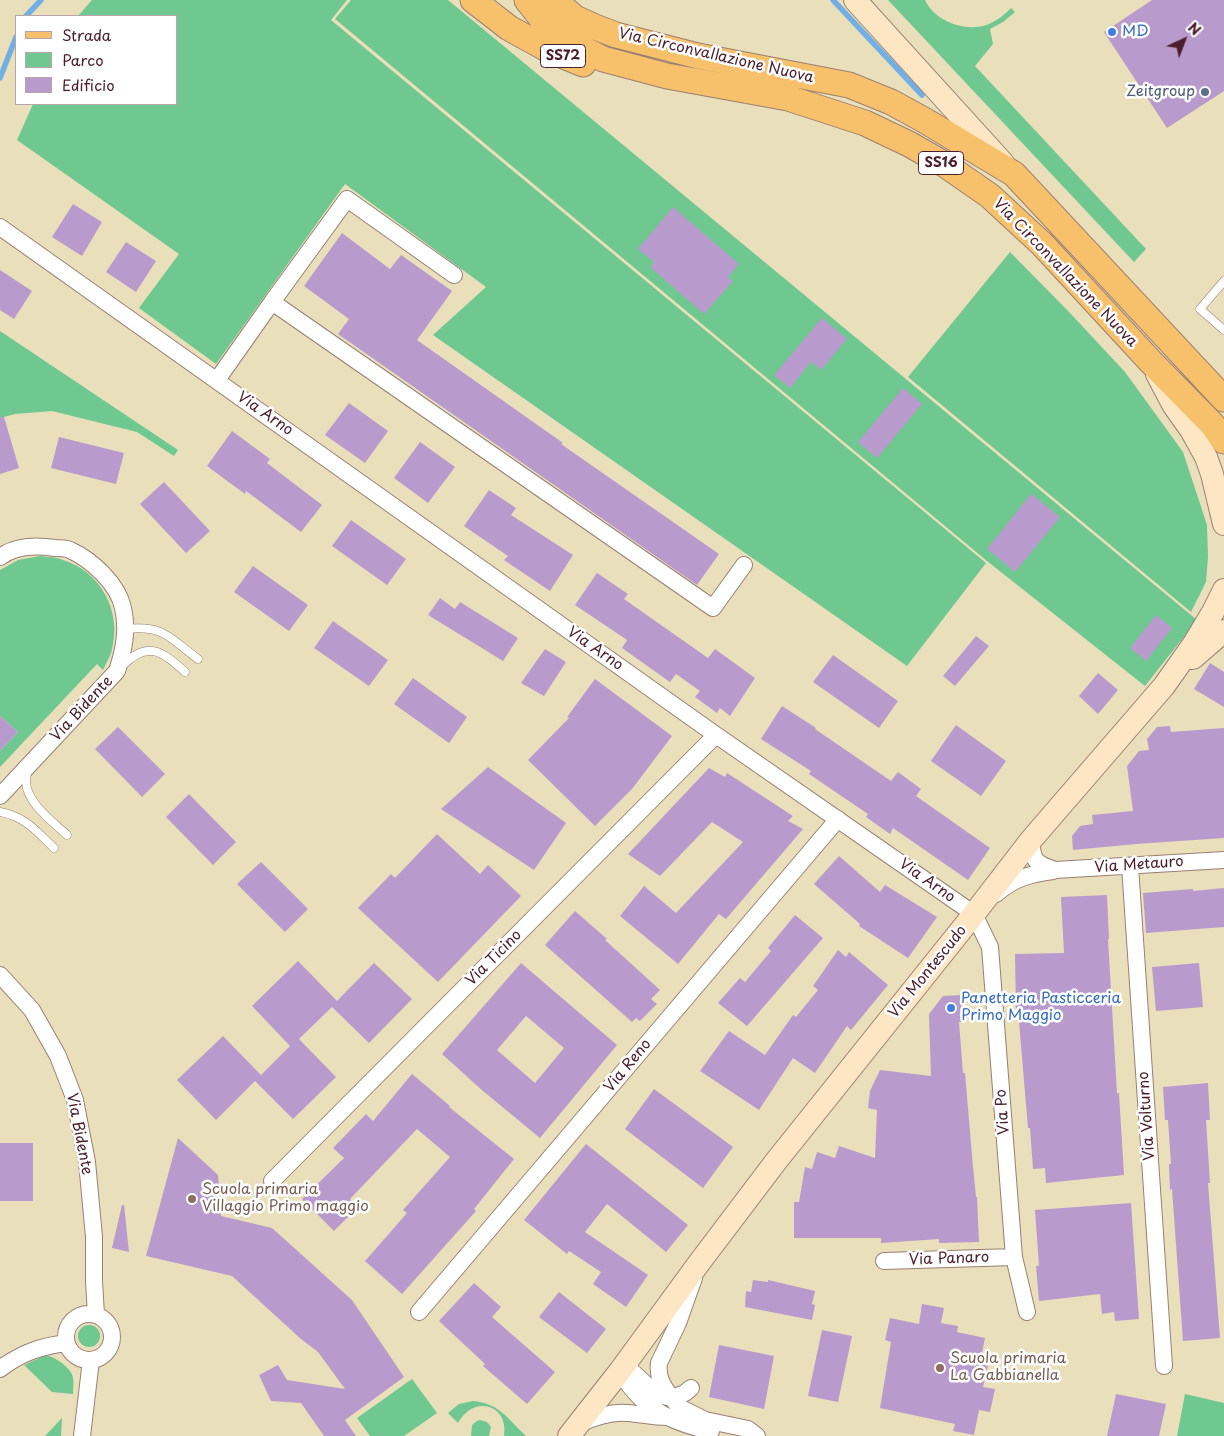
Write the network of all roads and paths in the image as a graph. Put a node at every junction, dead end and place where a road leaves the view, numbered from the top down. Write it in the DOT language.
graph roads {
  1 [pos="473,0"];
  2 [pos="527,0"];
  3 [pos="554,0"];
  4 [pos="854,0"];
  5 [pos="667,76"];
  6 [pos="1014,174"];
  7 [pos="0,227"];
  8 [pos="454,274"];
  9 [pos="1224,281"];
  10 [pos="272,302"];
  11 [pos="1224,330"];
  12 [pos="1151,362"];
  13 [pos="217,380"];
  14 [pos="1224,399"];
  15 [pos="1224,441"];
  16 [pos="1224,524"];
  17 [pos="0,557"];
  18 [pos="744,564"];
  19 [pos="1224,590"];
  20 [pos="126,629"];
  21 [pos="1224,631"];
  22 [pos="198,659"];
  23 [pos="117,671"];
  24 [pos="186,672"];
  25 [pos="1164,686"];
  26 [pos="716,735"];
  27 [pos="28,768"];
  28 [pos="0,796"];
  29 [pos="0,812"];
  30 [pos="838,819"];
  31 [pos="67,835"];
  32 [pos="1032,840"];
  33 [pos="54,848"];
  34 [pos="1224,860"];
  35 [pos="1130,866"];
  36 [pos="1055,870"];
  37 [pos="974,914"];
  38 [pos="0,975"];
  39 [pos="272,1181"];
  40 [pos="1014,1257"];
  41 [pos="884,1261"];
  42 [pos="699,1263"];
  43 [pos="419,1312"];
  44 [pos="1027,1312"];
  45 [pos="96,1314"];
  46 [pos="67,1342"];
  47 [pos="91,1360"];
  48 [pos="1164,1366"];
  49 [pos="622,1368"];
  50 [pos="0,1369"];
  51 [pos="672,1398"];
  52 [pos="667,1417"];
  53 [pos="574,1430"];
  54 [pos="82,1436"];
  55 [pos="735,1436"];
  56 [pos="758,1436"];
  1 -- 5 [label="main road, SS72"];
  2 -- 5 [label="main road, Via Circonvallazione Nuova / SS16"];
  3 -- 6 [label="main road, Via Circonvallazione Nuova / SS16"];
  4 -- 6 [label="street, Via Circonvallazione Nuova"];
  5 -- 12 [label="main road, Via Circonvallazione Nuova / SS16"];
  6 -- 14 [label="main road, Via Circonvallazione Nuova / SS16"];
  7 -- 13 [label="street, Via Arno"];
  8 -- 10 [label="street"];
  9 -- 11 [label="lane"];
  10 -- 13 [label="street"];
  10 -- 18 [label="street"];
  12 -- 15 [label="main road, Via Circonvallazione Nuova / SS16"];
  12 -- 16 [label="street"];
  13 -- 26 [label="street, Via Arno"];
  17 -- 20 [label="street, Via Bidente"];
  19 -- 25 [label="street, Via Montescudo"];
  20 -- 22 [label="lane"];
  20 -- 23 [label="street, Via Bidente"];
  21 -- 25 [label="street, Via Montescudo"];
  23 -- 24 [label="lane"];
  23 -- 27 [label="street, Via Bidente"];
  25 -- 32 [label="street, Via Montescudo"];
  26 -- 30 [label="street, Via Arno"];
  26 -- 39 [label="street, Via Ticino"];
  27 -- 28 [label="street, Via Bidente"];
  27 -- 31 [label="lane"];
  29 -- 33 [label="lane"];
  30 -- 37 [label="street, Via Arno"];
  30 -- 43 [label="street, Via Reno"];
  32 -- 36 [label="street"];
  32 -- 37 [label="street, Via Montescudo"];
  34 -- 35 [label="street, Via Metauro"];
  35 -- 36 [label="street, Via Metauro"];
  35 -- 48 [label="street, Via Volturno"];
  36 -- 37 [label="street, Via Metauro"];
  37 -- 40 [label="street, Via Po"];
  37 -- 42 [label="street, Via Montescudo"];
  38 -- 45 [label="street, Via Bidente"];
  40 -- 41 [label="street, Via Panaro"];
  40 -- 44 [label="street, Via Po"];
  42 -- 49 [label="street, Via Montescudo"];
  42 -- 51 [label="street, Via Montescudo"];
  45 -- 46 [label="street"];
  45 -- 47 [label="street"];
  46 -- 47 [label="street"];
  46 -- 50 [label="street"];
  47 -- 54 [label="street"];
  49 -- 51 [label="street, Via Montescudo"];
  49 -- 52 [label="street, Via Montescudo"];
  49 -- 53 [label="street, Via Montescudo"];
  51 -- 56 [label="street, Via Montescudo"];
  52 -- 53 [label="street, Via Montescudo"];
  52 -- 55 [label="street, Via Montescudo"];
}
